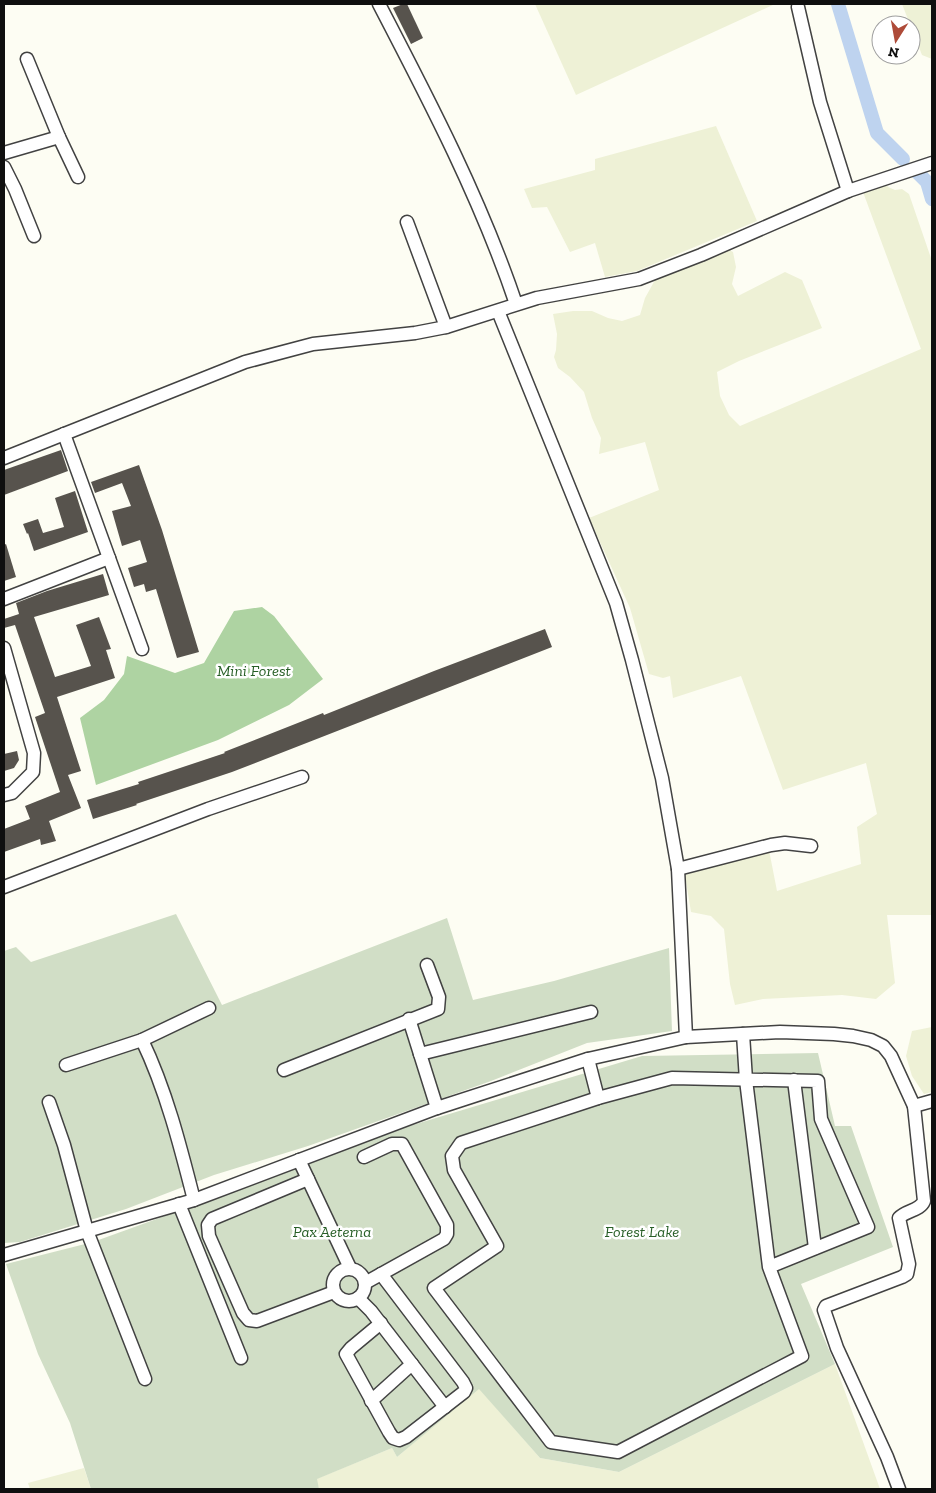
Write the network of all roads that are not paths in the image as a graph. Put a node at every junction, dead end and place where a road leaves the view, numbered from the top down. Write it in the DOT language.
graph roads {
  1 [pos="379,4"];
  2 [pos="798,7"];
  3 [pos="27,59"];
  4 [pos="59,137"];
  5 [pos="4,153"];
  6 [pos="932,163"];
  7 [pos="4,167"];
  8 [pos="78,177"];
  9 [pos="848,191"];
  10 [pos="408,222"];
  11 [pos="34,236"];
  12 [pos="516,304"];
  13 [pos="498,311"];
  14 [pos="446,327"];
  15 [pos="64,434"];
  16 [pos="4,458"];
  17 [pos="109,558"];
  18 [pos="4,599"];
  19 [pos="4,648"];
  20 [pos="142,649"];
  21 [pos="302,777"];
  22 [pos="4,795"];
  23 [pos="811,846"];
  24 [pos="678,869"];
  25 [pos="4,887"];
  26 [pos="427,966"];
  27 [pos="209,1008"];
  28 [pos="591,1012"];
  29 [pos="409,1019"];
  30 [pos="743,1034"];
  31 [pos="686,1037"];
  32 [pos="142,1040"];
  33 [pos="420,1054"];
  34 [pos="588,1059"];
  35 [pos="66,1065"];
  36 [pos="284,1070"];
  37 [pos="746,1080"];
  38 [pos="794,1080"];
  39 [pos="598,1098"];
  40 [pos="932,1101"];
  41 [pos="50,1102"];
  42 [pos="914,1106"];
  43 [pos="437,1108"];
  44 [pos="364,1157"];
  45 [pos="299,1160"];
  46 [pos="308,1179"];
  47 [pos="194,1200"];
  48 [pos="179,1204"];
  49 [pos="87,1231"];
  50 [pos="815,1248"];
  51 [pos="4,1255"];
  52 [pos="769,1267"];
  53 [pos="350,1268"];
  54 [pos="381,1274"];
  55 [pos="365,1283"];
  56 [pos="334,1292"];
  57 [pos="358,1298"];
  58 [pos="381,1323"];
  59 [pos="241,1358"];
  60 [pos="412,1364"];
  61 [pos="145,1379"];
  62 [pos="371,1401"];
  63 [pos="445,1407"];
  64 [pos="899,1489"];
  1 -- 12 [label="street"];
  2 -- 9 [label="street"];
  3 -- 4 [label="street"];
  4 -- 5 [label="street"];
  4 -- 8 [label="street"];
  6 -- 9 [label="street"];
  7 -- 11 [label="street"];
  9 -- 12 [label="street"];
  10 -- 14 [label="street"];
  12 -- 13 [label="street"];
  13 -- 14 [label="street"];
  13 -- 24 [label="street"];
  14 -- 15 [label="street"];
  15 -- 16 [label="street"];
  15 -- 17 [label="street"];
  17 -- 18 [label="street"];
  17 -- 20 [label="street"];
  19 -- 22 [label="street"];
  21 -- 25 [label="street"];
  23 -- 24 [label="street"];
  24 -- 31 [label="street"];
  26 -- 29 [label="street"];
  27 -- 32 [label="street"];
  28 -- 33 [label="street"];
  29 -- 33 [label="street"];
  29 -- 36 [label="street"];
  30 -- 31 [label="street"];
  30 -- 37 [label="street"];
  30 -- 42 [label="street"];
  31 -- 34 [label="street"];
  32 -- 35 [label="street"];
  32 -- 47 [label="street"];
  33 -- 43 [label="street"];
  34 -- 39 [label="street"];
  34 -- 43 [label="street"];
  37 -- 38 [label="street"];
  37 -- 39 [label="street"];
  37 -- 52 [label="street"];
  38 -- 50 [label="street"];
  38 -- 50 [label="street"];
  39 -- 52 [label="street"];
  40 -- 42 [label="street"];
  41 -- 49 [label="street"];
  42 -- 64 [label="street"];
  43 -- 45 [label="street"];
  44 -- 54 [label="street"];
  45 -- 46 [label="street"];
  45 -- 47 [label="street"];
  46 -- 53 [label="street"];
  46 -- 56 [label="street"];
  47 -- 48 [label="street"];
  48 -- 49 [label="street"];
  48 -- 59 [label="street"];
  49 -- 51 [label="street"];
  49 -- 61 [label="street"];
  50 -- 52 [label="street"];
  53 -- 55 [label="street"];
  53 -- 56 [label="street"];
  54 -- 55 [label="street"];
  54 -- 63 [label="street"];
  55 -- 57 [label="street"];
  56 -- 57 [label="street"];
  57 -- 58 [label="street"];
  58 -- 60 [label="street"];
  58 -- 62 [label="street"];
  60 -- 62 [label="street"];
  60 -- 63 [label="street"];
  62 -- 63 [label="street"];
}
